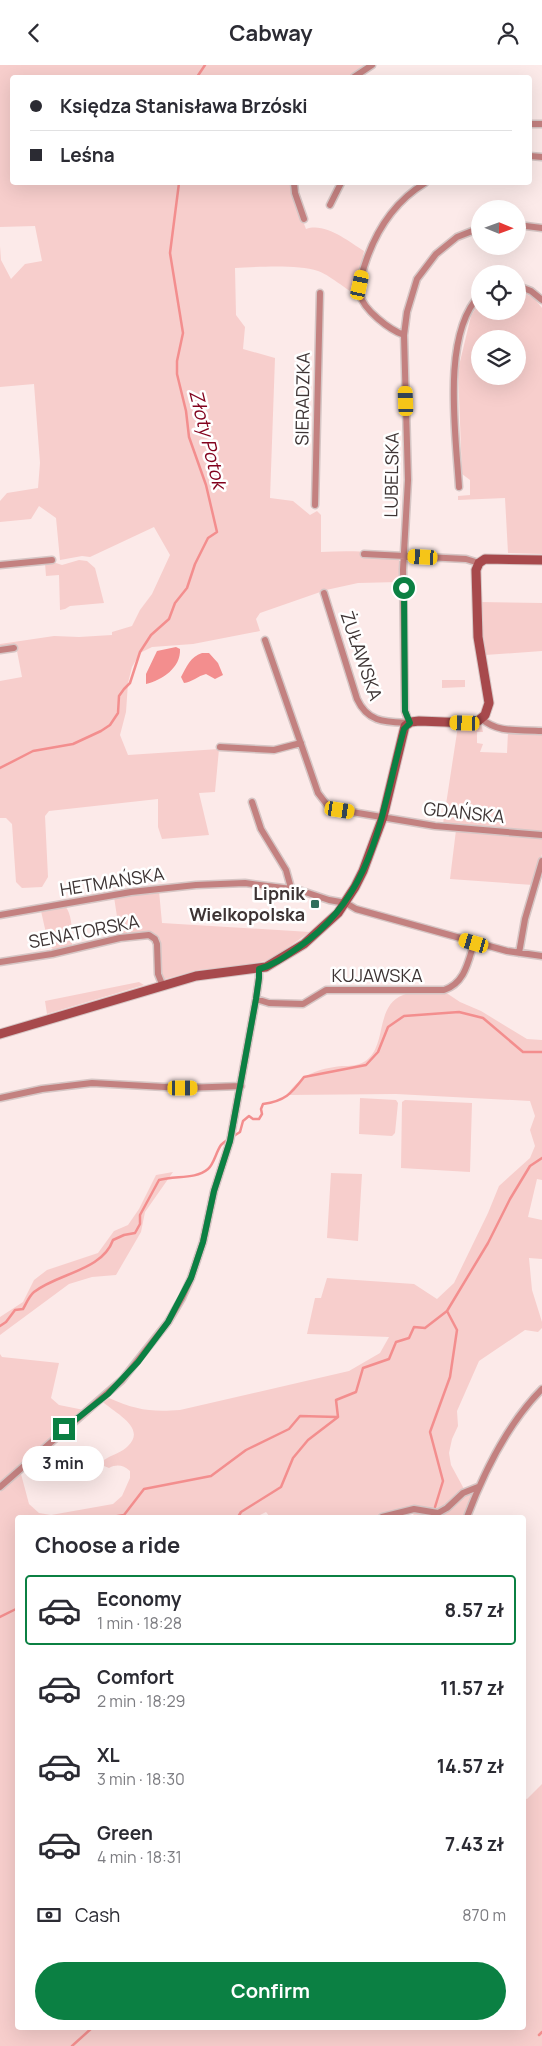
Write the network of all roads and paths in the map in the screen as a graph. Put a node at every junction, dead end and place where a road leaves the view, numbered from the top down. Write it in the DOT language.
graph roads {
  1 [pos="372,65"];
  2 [pos="357,75"];
  3 [pos="294,185"];
  4 [pos="340,185"];
  5 [pos="422,185"];
  6 [pos="330,205"];
  7 [pos="304,219"];
  8 [pos="526,226"];
  9 [pos="542,228"];
  10 [pos="471,232"];
  11 [pos="526,289"];
  12 [pos="320,293"];
  13 [pos="542,301"];
  14 [pos="471,305"];
  15 [pos="404,335"];
  16 [pos="459,487"];
  17 [pos="315,505"];
  18 [pos="364,555"];
  19 [pos="404,556"];
  20 [pos="52,560"];
  21 [pos="542,560"];
  22 [pos="479,563"];
  23 [pos="0,565"];
  24 [pos="324,593"];
  25 [pos="265,640"];
  26 [pos="14,647"];
  27 [pos="0,650"];
  28 [pos="482,719"];
  29 [pos="410,723"];
  30 [pos="542,731"];
  31 [pos="301,743"];
  32 [pos="220,747"];
  33 [pos="252,802"];
  34 [pos="383,817"];
  35 [pos="542,835"];
  36 [pos="542,861"];
  37 [pos="290,889"];
  38 [pos="538,889"];
  39 [pos="346,903"];
  40 [pos="0,915"];
  41 [pos="474,943"];
  42 [pos="519,953"];
  43 [pos="542,956"];
  44 [pos="0,962"];
  45 [pos="259,969"];
  46 [pos="162,985"];
  47 [pos="256,999"];
  48 [pos="0,1034"];
  49 [pos="241,1086"];
  50 [pos="0,1098"];
  51 [pos="542,1389"];
  52 [pos="0,1487"];
  53 [pos="478,1487"];
  54 [pos="390,1515"];
  55 [pos="468,1515"];
  1 -- 2 [label="street"];
  3 -- 7 [label="street"];
  4 -- 6 [label="street"];
  5 -- 15 [label="street"];
  8 -- 9 [label="street"];
  10 -- 15 [label="street, LUBELSKA"];
  11 -- 13 [label="street"];
  12 -- 17 [label="street, SIERADZKA"];
  14 -- 16 [label="street"];
  15 -- 19 [label="street, LUBELSKA"];
  18 -- 19 [label="street"];
  19 -- 22 [label="street"];
  19 -- 29 [label="street, LUBELSKA"];
  20 -- 23 [label="street"];
  21 -- 22 [label="street"];
  22 -- 28 [label="street"];
  24 -- 29 [label="street, ŻUŁAWSKA"];
  25 -- 31 [label="street, GDAŃSKA"];
  26 -- 27 [label="street"];
  28 -- 29 [label="street"];
  28 -- 30 [label="street"];
  29 -- 34 [label="street"];
  31 -- 32 [label="street"];
  31 -- 34 [label="street, GDAŃSKA"];
  33 -- 37 [label="street"];
  34 -- 35 [label="street, GDAŃSKA"];
  34 -- 39 [label="street"];
  36 -- 38 [label="street"];
  37 -- 39 [label="street, HETMAŃSKA"];
  37 -- 40 [label="street, HETMAŃSKA"];
  38 -- 42 [label="street"];
  39 -- 41 [label="street, HETMAŃSKA"];
  39 -- 45 [label="street"];
  41 -- 42 [label="street, HETMAŃSKA"];
  41 -- 47 [label="street, KUJAWSKA"];
  42 -- 43 [label="street, HETMAŃSKA"];
  44 -- 46 [label="street, SENATORSKA"];
  45 -- 46 [label="street"];
  45 -- 47 [label="street"];
  46 -- 48 [label="street"];
  47 -- 49 [label="street"];
  49 -- 50 [label="street"];
  49 -- 52 [label="street"];
  51 -- 53 [label="street"];
  53 -- 54 [label="street"];
  53 -- 55 [label="street"];
}
